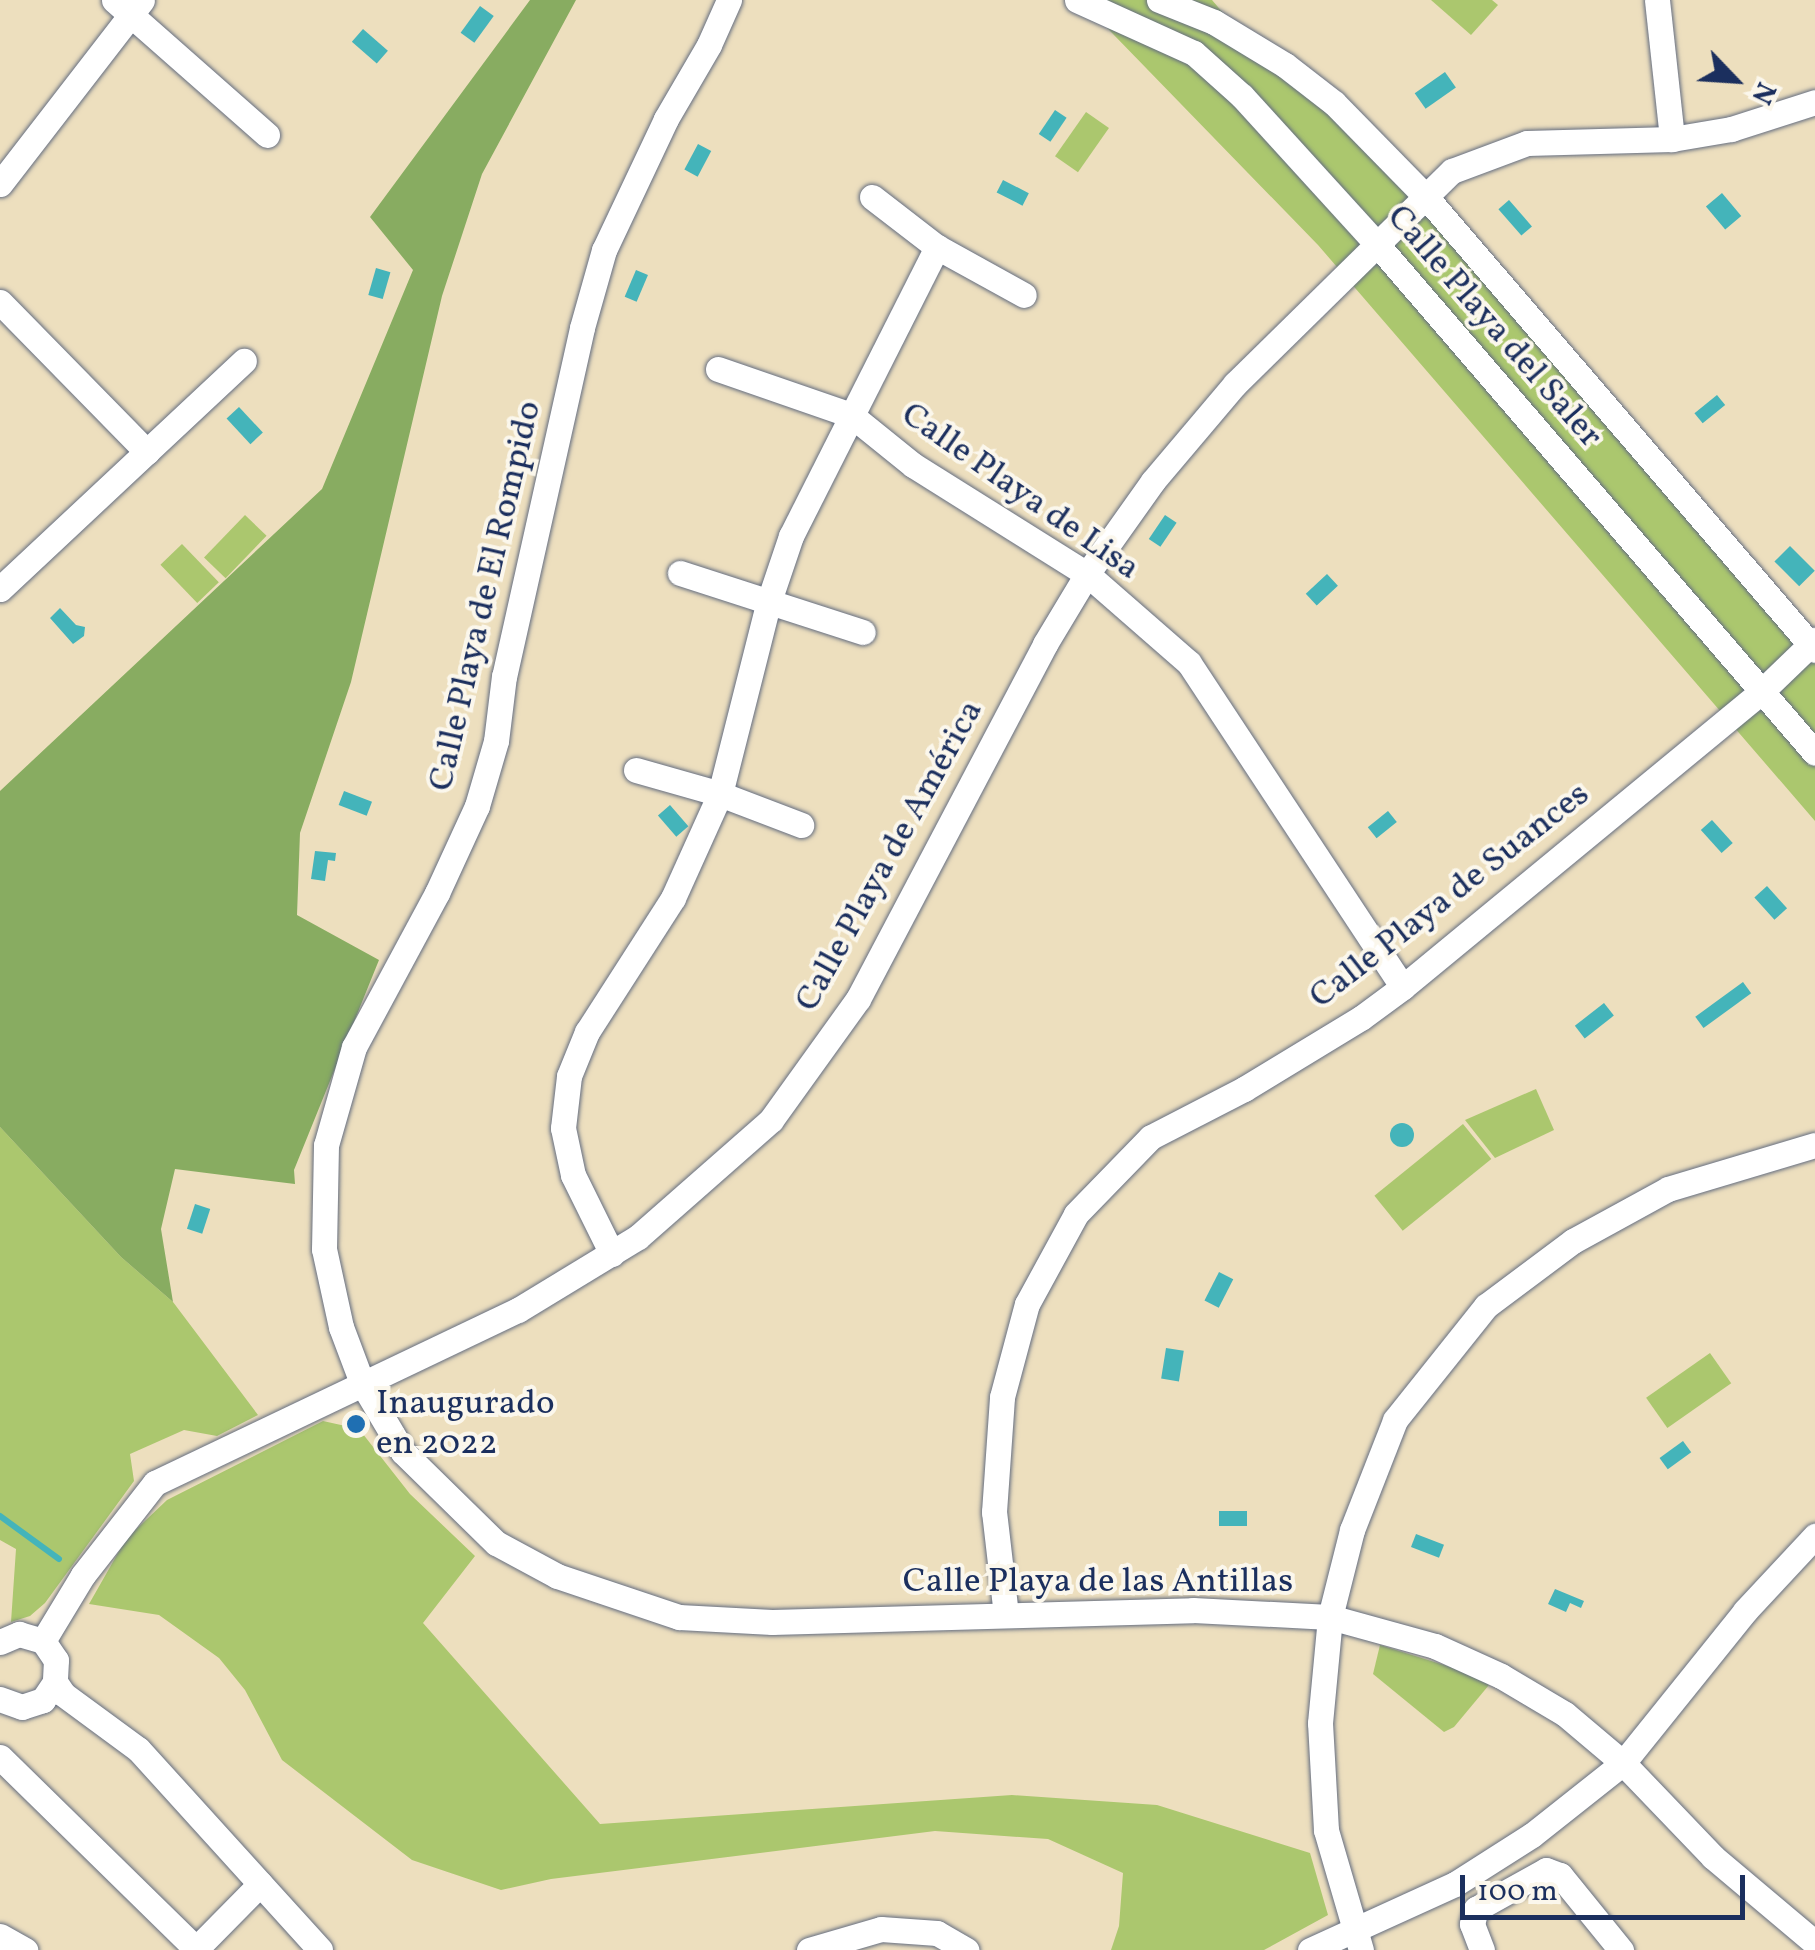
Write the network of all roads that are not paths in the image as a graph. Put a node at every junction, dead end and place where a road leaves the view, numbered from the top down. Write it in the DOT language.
graph roads {
  1 [pos="729,0"];
  2 [pos="1078,0"];
  3 [pos="1159,0"];
  4 [pos="1657,0"];
  5 [pos="129,6"];
  6 [pos="1815,102"];
  7 [pos="267,135"];
  8 [pos="1672,139"];
  9 [pos="0,184"];
  10 [pos="872,197"];
  11 [pos="1426,197"];
  12 [pos="1375,242"];
  13 [pos="937,247"];
  14 [pos="1024,295"];
  15 [pos="0,302"];
  16 [pos="244,361"];
  17 [pos="718,369"];
  18 [pos="851,415"];
  19 [pos="146,452"];
  20 [pos="680,573"];
  21 [pos="1087,574"];
  22 [pos="0,589"];
  23 [pos="768,604"];
  24 [pos="863,632"];
  25 [pos="1813,645"];
  26 [pos="1762,691"];
  27 [pos="1815,753"];
  28 [pos="636,770"];
  29 [pos="720,794"];
  30 [pos="801,825"];
  31 [pos="1403,986"];
  32 [pos="1815,1146"];
  33 [pos="612,1254"];
  34 [pos="362,1384"];
  35 [pos="1815,1536"];
  36 [pos="1006,1615"];
  37 [pos="1330,1617"];
  38 [pos="43,1641"];
  39 [pos="0,1642"];
  40 [pos="55,1682"];
  41 [pos="0,1700"];
  42 [pos="0,1757"];
  43 [pos="1623,1763"];
  44 [pos="1497,1859"];
  45 [pos="260,1884"];
  46 [pos="1516,1885"];
  47 [pos="0,1936"];
  48 [pos="1357,1939"];
  49 [pos="1815,1944"];
  50 [pos="195,1949"];
  51 [pos="25,1950"];
  52 [pos="320,1950"];
  53 [pos="809,1950"];
  54 [pos="966,1950"];
  55 [pos="1310,1950"];
  56 [pos="1482,1950"];
  57 [pos="1621,1950"];
  1 -- 34 [label="street, Calle Playa de El Rompido"];
  2 -- 12 [label="street, Calle Playa del Saler"];
  3 -- 11 [label="street, Calle Playa del Saler"];
  4 -- 8 [label="street"];
  5 -- 7 [label="street"];
  5 -- 9 [label="street"];
  6 -- 8 [label="street, Calle Playa de América"];
  8 -- 11 [label="street, Calle Playa de América"];
  10 -- 13 [label="street"];
  11 -- 12 [label="street, Calle Playa de América"];
  11 -- 25 [label="street, Calle Playa del Saler"];
  12 -- 21 [label="street, Calle Playa de América"];
  12 -- 26 [label="street, Calle Playa del Saler"];
  13 -- 14 [label="street"];
  13 -- 18 [label="street"];
  15 -- 19 [label="street"];
  16 -- 19 [label="street"];
  17 -- 18 [label="street, Calle Playa de Lisa"];
  18 -- 21 [label="street, Calle Playa de Lisa"];
  18 -- 23 [label="street"];
  19 -- 22 [label="street"];
  20 -- 23 [label="street"];
  21 -- 31 [label="street, Calle Playa de Lisa"];
  21 -- 33 [label="street, Calle Playa de América"];
  23 -- 24 [label="street"];
  23 -- 29 [label="street"];
  25 -- 26 [label="street, Calle Playa de Suances"];
  26 -- 27 [label="street, Calle Playa del Saler"];
  26 -- 31 [label="street, Calle Playa de Suances"];
  28 -- 29 [label="street"];
  29 -- 30 [label="street"];
  29 -- 33 [label="street"];
  31 -- 36 [label="street, Calle Playa de Suances"];
  32 -- 37 [label="street"];
  33 -- 34 [label="street, Calle Playa de América"];
  34 -- 36 [label="street, Calle Playa de las Antillas"];
  34 -- 38 [label="street, Calle Playa de América"];
  35 -- 43 [label="street"];
  36 -- 37 [label="street, Calle Playa de las Antillas"];
  37 -- 43 [label="street, Calle Playa de las Antillas"];
  37 -- 48 [label="street"];
  38 -- 39 [label="street"];
  38 -- 40 [label="street"];
  40 -- 41 [label="street"];
  40 -- 45 [label="street"];
  42 -- 50 [label="street"];
  43 -- 44 [label="street"];
  43 -- 49 [label="street, Calle Playa de las Antillas"];
  44 -- 46 [label="street"];
  44 -- 48 [label="street"];
  45 -- 50 [label="street"];
  45 -- 52 [label="street"];
  46 -- 56 [label="street"];
  46 -- 57 [label="street"];
  47 -- 51 [label="street"];
  48 -- 55 [label="street"];
  53 -- 54 [label="street"];
}
